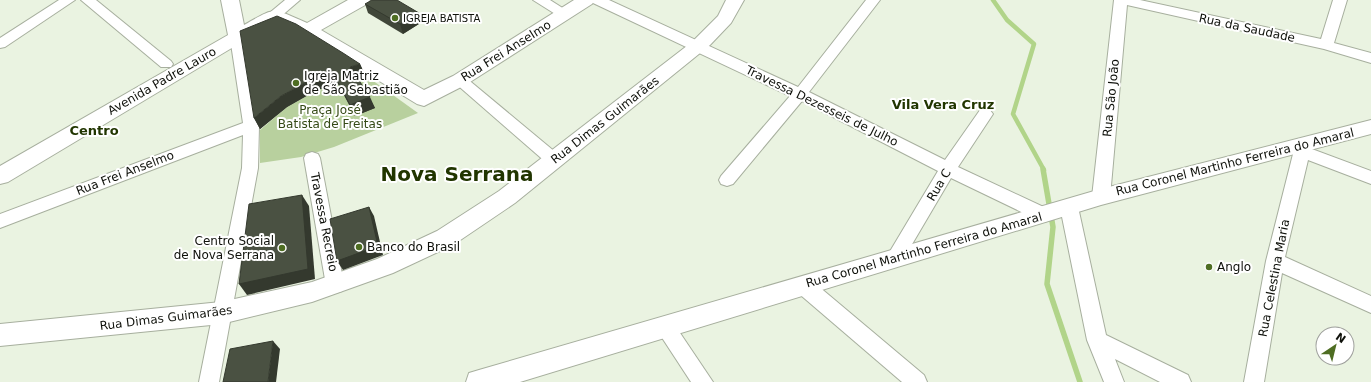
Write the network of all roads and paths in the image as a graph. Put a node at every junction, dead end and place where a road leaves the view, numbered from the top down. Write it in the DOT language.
graph roads {
  1 [pos="68,0"];
  2 [pos="88,0"];
  3 [pos="230,0"];
  4 [pos="293,0"];
  5 [pos="361,0"];
  6 [pos="540,0"];
  7 [pos="586,0"];
  8 [pos="598,0"];
  9 [pos="718,0"];
  10 [pos="873,0"];
  11 [pos="1121,0"];
  12 [pos="1340,0"];
  13 [pos="733,6"];
  14 [pos="565,14"];
  15 [pos="268,19"];
  16 [pos="308,30"];
  17 [pos="236,32"];
  18 [pos="0,44"];
  19 [pos="1326,45"];
  20 [pos="698,46"];
  21 [pos="1371,58"];
  22 [pos="166,64"];
  23 [pos="460,80"];
  24 [pos="800,94"];
  25 [pos="985,114"];
  26 [pos="251,126"];
  27 [pos="1371,127"];
  28 [pos="1298,149"];
  29 [pos="312,158"];
  30 [pos="554,160"];
  31 [pos="0,162"];
  32 [pos="948,169"];
  33 [pos="0,176"];
  34 [pos="1371,178"];
  35 [pos="727,180"];
  36 [pos="1101,197"];
  37 [pos="1069,207"];
  38 [pos="1044,215"];
  39 [pos="0,221"];
  40 [pos="895,258"];
  41 [pos="1275,261"];
  42 [pos="335,285"];
  43 [pos="804,286"];
  44 [pos="1371,304"];
  45 [pos="221,314"];
  46 [pos="665,326"];
  47 [pos="0,335"];
  48 [pos="1097,340"];
  49 [pos="511,377"];
  50 [pos="209,382"];
  51 [pos="479,382"];
  52 [pos="702,382"];
  53 [pos="917,382"];
  54 [pos="1114,382"];
  55 [pos="1180,382"];
  56 [pos="1254,382"];
  1 -- 18 [label="street"];
  2 -- 22 [label="street"];
  3 -- 17 [label="main road"];
  4 -- 15 [label="street"];
  5 -- 16 [label="main road"];
  6 -- 14 [label="street"];
  7 -- 14 [label="main road, Rua Frei Anselmo"];
  8 -- 20 [label="street, Travessa Dezesseis de Julho"];
  9 -- 13 [label="main road"];
  10 -- 24 [label="street"];
  11 -- 19 [label="street, Rua da Saudade"];
  11 -- 36 [label="street, Rua São João"];
  12 -- 19 [label="street"];
  13 -- 20 [label="main road, Rua Dimas Guimarães"];
  14 -- 23 [label="main road, Rua Frei Anselmo"];
  15 -- 16 [label="main road"];
  15 -- 17 [label="main road, Avenida Padre Lauro"];
  16 -- 23 [label="main road, Rua Frei Anselmo"];
  17 -- 22 [label="main road, Avenida Padre Lauro"];
  17 -- 26 [label="street"];
  17 -- 33 [label="main road, Avenida Padre Lauro"];
  19 -- 21 [label="street, Rua da Saudade"];
  20 -- 24 [label="street, Travessa Dezesseis de Julho"];
  20 -- 30 [label="main road, Rua Dimas Guimarães"];
  22 -- 31 [label="main road, Avenida Padre Lauro"];
  23 -- 30 [label="street"];
  24 -- 32 [label="street, Travessa Dezesseis de Julho"];
  24 -- 35 [label="street"];
  25 -- 32 [label="street, Rua C"];
  26 -- 39 [label="street, Rua Frei Anselmo"];
  26 -- 45 [label="street"];
  27 -- 28 [label="main road, Rua Coronel Martinho Ferreira do Amaral"];
  28 -- 34 [label="street"];
  28 -- 36 [label="main road, Rua Coronel Martinho Ferreira do Amaral"];
  28 -- 41 [label="street, Rua Celestina Maria"];
  29 -- 42 [label="street, Travessa Recreio"];
  30 -- 42 [label="main road, Rua Dimas Guimarães"];
  32 -- 38 [label="street, Travessa Dezesseis de Julho"];
  32 -- 40 [label="street, Rua C"];
  36 -- 37 [label="main road, Rua Coronel Martinho Ferreira do Amaral"];
  37 -- 38 [label="main road, Rua Coronel Martinho Ferreira do Amaral"];
  37 -- 48 [label="street"];
  38 -- 40 [label="main road, Rua Coronel Martinho Ferreira do Amaral"];
  40 -- 43 [label="main road, Rua Coronel Martinho Ferreira do Amaral"];
  41 -- 44 [label="street"];
  41 -- 56 [label="street, Rua Celestina Maria"];
  42 -- 45 [label="main road, Rua Dimas Guimarães"];
  43 -- 46 [label="main road, Rua Coronel Martinho Ferreira do Amaral"];
  43 -- 53 [label="street"];
  45 -- 47 [label="main road, Rua Dimas Guimarães"];
  45 -- 50 [label="street"];
  46 -- 49 [label="main road, Rua Coronel Martinho Ferreira do Amaral"];
  46 -- 52 [label="street"];
  48 -- 54 [label="street"];
  48 -- 55 [label="street"];
  49 -- 51 [label="main road, Rua Coronel Martinho Ferreira do Amaral"];
}
